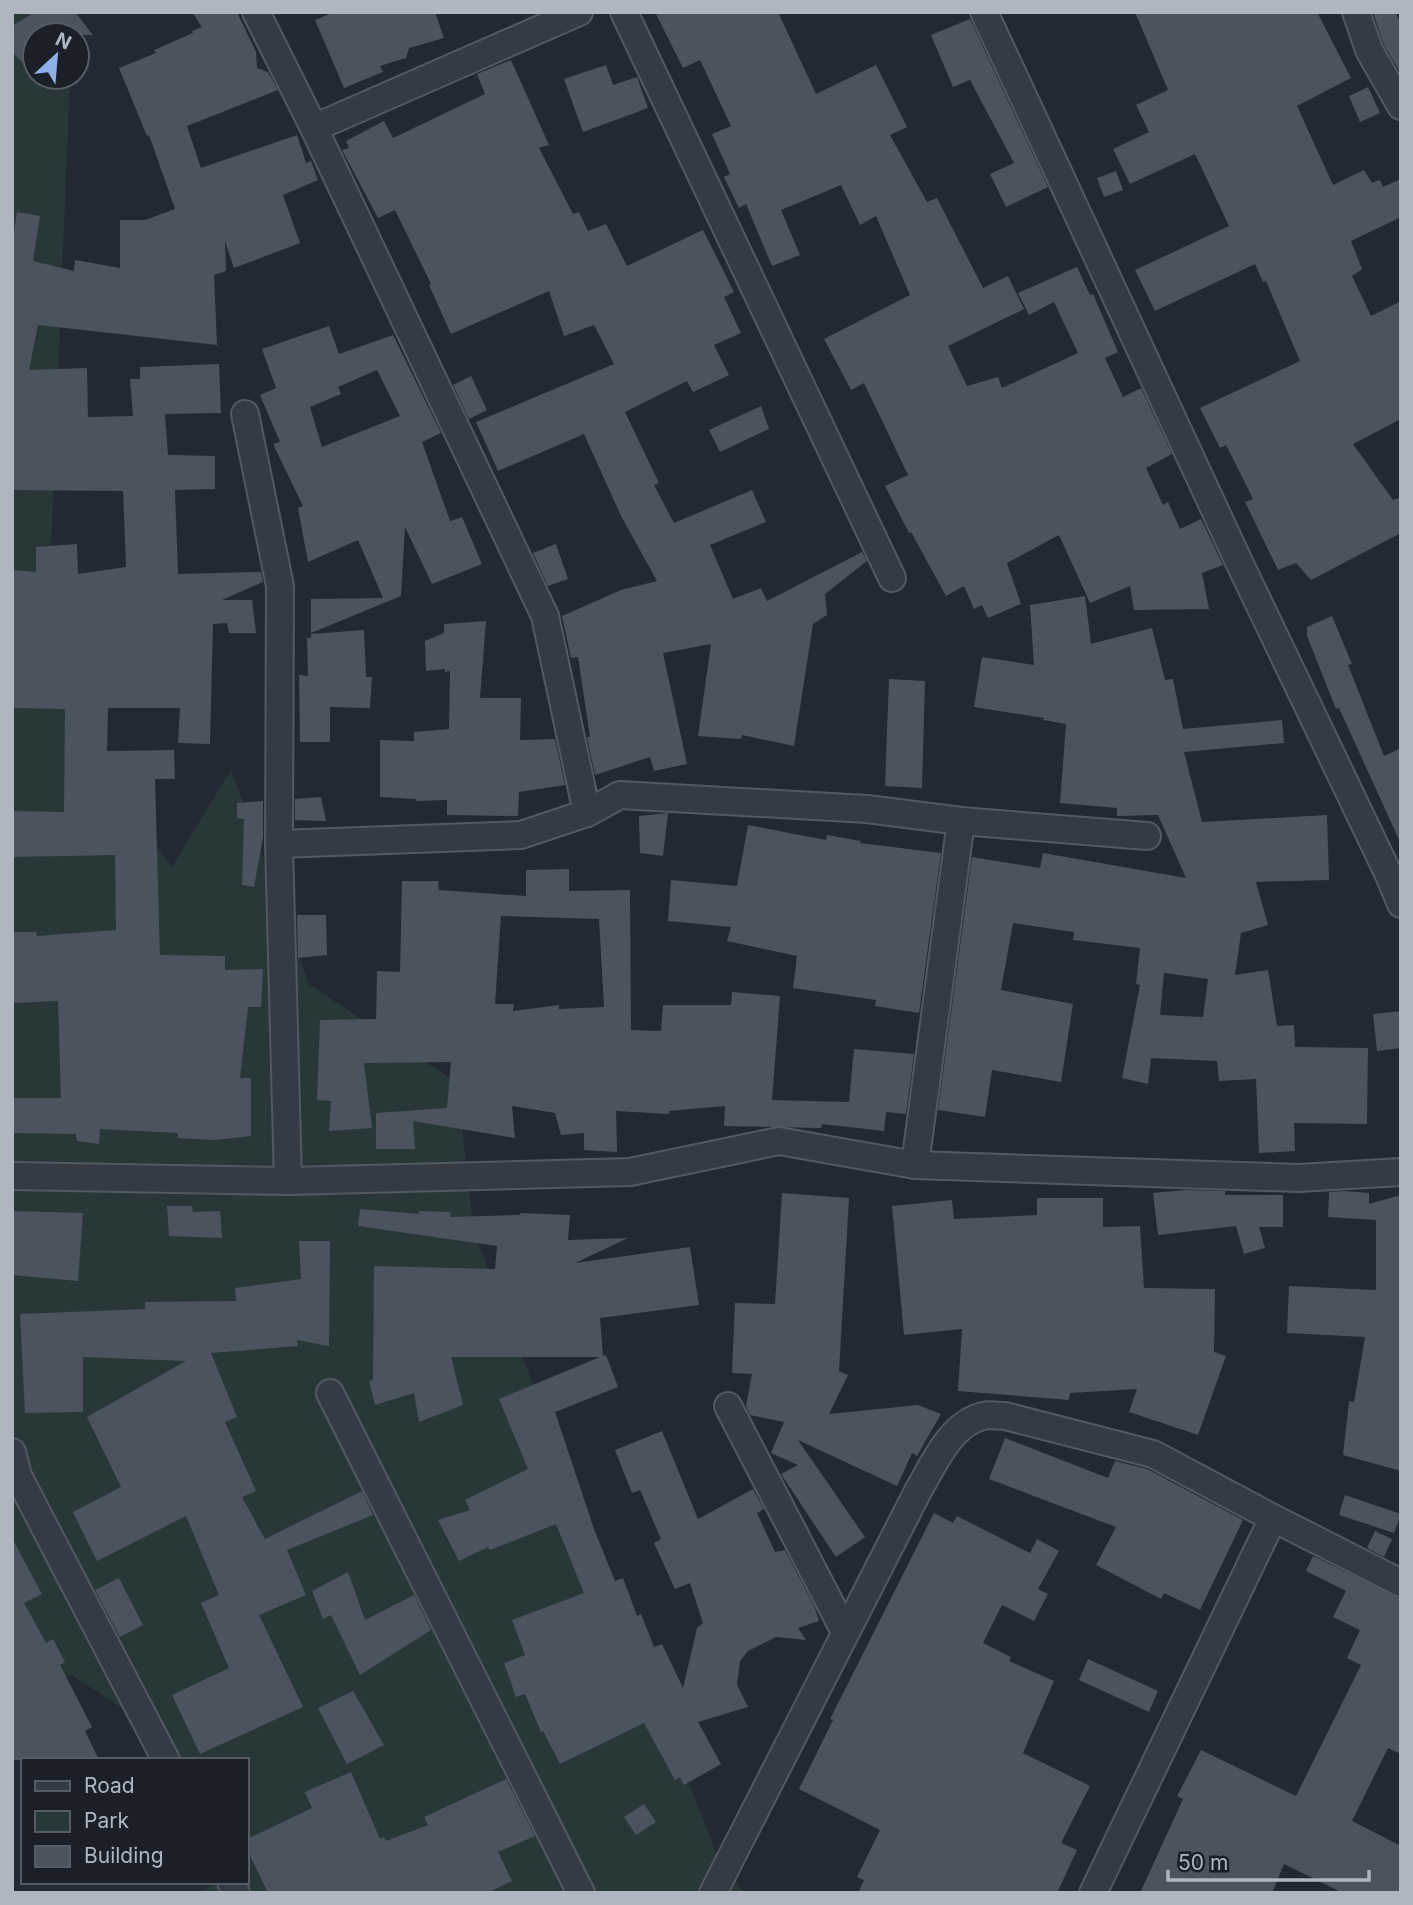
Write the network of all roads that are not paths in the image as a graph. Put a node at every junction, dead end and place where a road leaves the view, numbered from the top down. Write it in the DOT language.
graph roads {
  1 [pos="256,12"];
  2 [pos="579,12"];
  3 [pos="624,12"];
  4 [pos="984,12"];
  5 [pos="1356,12"];
  6 [pos="1401,106"];
  7 [pos="314,128"];
  8 [pos="245,414"];
  9 [pos="892,578"];
  10 [pos="587,813"];
  11 [pos="961,821"];
  12 [pos="1147,836"];
  13 [pos="279,844"];
  14 [pos="1401,904"];
  15 [pos="915,1165"];
  16 [pos="1401,1171"];
  17 [pos="12,1175"];
  18 [pos="288,1181"];
  19 [pos="330,1393"];
  20 [pos="728,1406"];
  21 [pos="12,1452"];
  22 [pos="1273,1518"];
  23 [pos="1401,1583"];
  24 [pos="845,1632"];
  25 [pos="165,1758"];
  26 [pos="581,1893"];
  27 [pos="713,1893"];
  28 [pos="1093,1893"];
  1 -- 7 [label="street"];
  2 -- 7 [label="street"];
  3 -- 9 [label="street"];
  4 -- 14 [label="street"];
  5 -- 6 [label="street"];
  7 -- 10 [label="street"];
  8 -- 13 [label="street"];
  10 -- 11 [label="street"];
  10 -- 13 [label="street"];
  11 -- 12 [label="street"];
  11 -- 15 [label="street"];
  13 -- 18 [label="street"];
  15 -- 16 [label="street"];
  15 -- 18 [label="street"];
  17 -- 18 [label="street"];
  19 -- 26 [label="street"];
  20 -- 24 [label="street"];
  21 -- 25 [label="street"];
  22 -- 23 [label="street"];
  22 -- 24 [label="street"];
  22 -- 28 [label="street"];
  24 -- 27 [label="street"];
}
